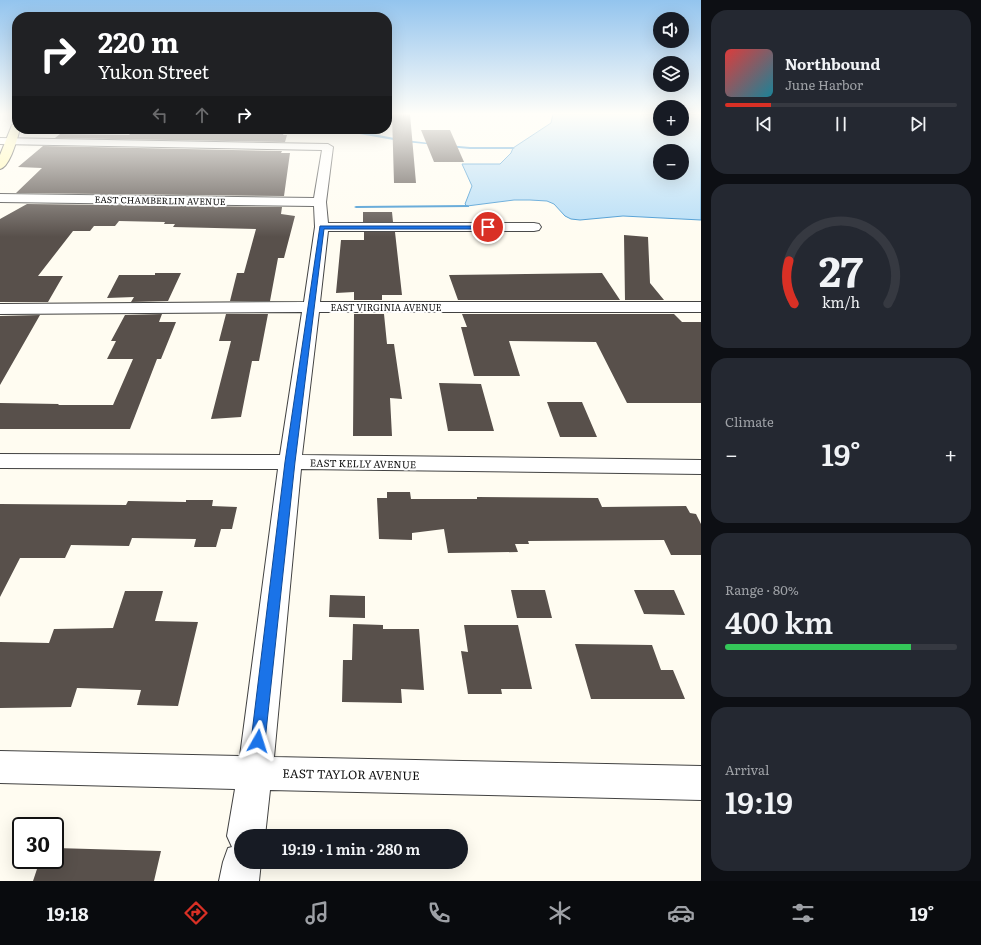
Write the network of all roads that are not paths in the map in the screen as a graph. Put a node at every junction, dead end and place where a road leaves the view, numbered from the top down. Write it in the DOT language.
graph roads {
  1 [pos="5,155"];
  2 [pos="327,155"];
  3 [pos="0,166"];
  4 [pos="0,198"];
  5 [pos="320,202"];
  6 [pos="322,227"];
  7 [pos="534,227"];
  8 [pos="312,307"];
  9 [pos="701,307"];
  10 [pos="0,309"];
  11 [pos="0,461"];
  12 [pos="290,462"];
  13 [pos="701,468"];
  14 [pos="0,767"];
  15 [pos="254,772"];
  16 [pos="701,783"];
  17 [pos="247,829"];
  18 [pos="241,869"];
  19 [pos="239,881"];
  1 -- 3 [label="main road"];
  2 -- 5 [label="street"];
  4 -- 5 [label="street, EAST CHAMBERLIN AVENUE"];
  5 -- 6 [label="street"];
  6 -- 7 [label="street"];
  6 -- 8 [label="street"];
  8 -- 9 [label="street, EAST VIRGINIA AVENUE"];
  8 -- 10 [label="street, EAST VIRGINIA AVENUE"];
  8 -- 12 [label="street"];
  11 -- 12 [label="street, EAST KELLY AVENUE"];
  12 -- 13 [label="street, EAST KELLY AVENUE"];
  12 -- 15 [label="street"];
  14 -- 15 [label="street, EAST TAYLOR AVENUE"];
  15 -- 16 [label="street, EAST TAYLOR AVENUE"];
  15 -- 17 [label="street"];
  18 -- 19 [label="street"];
}
